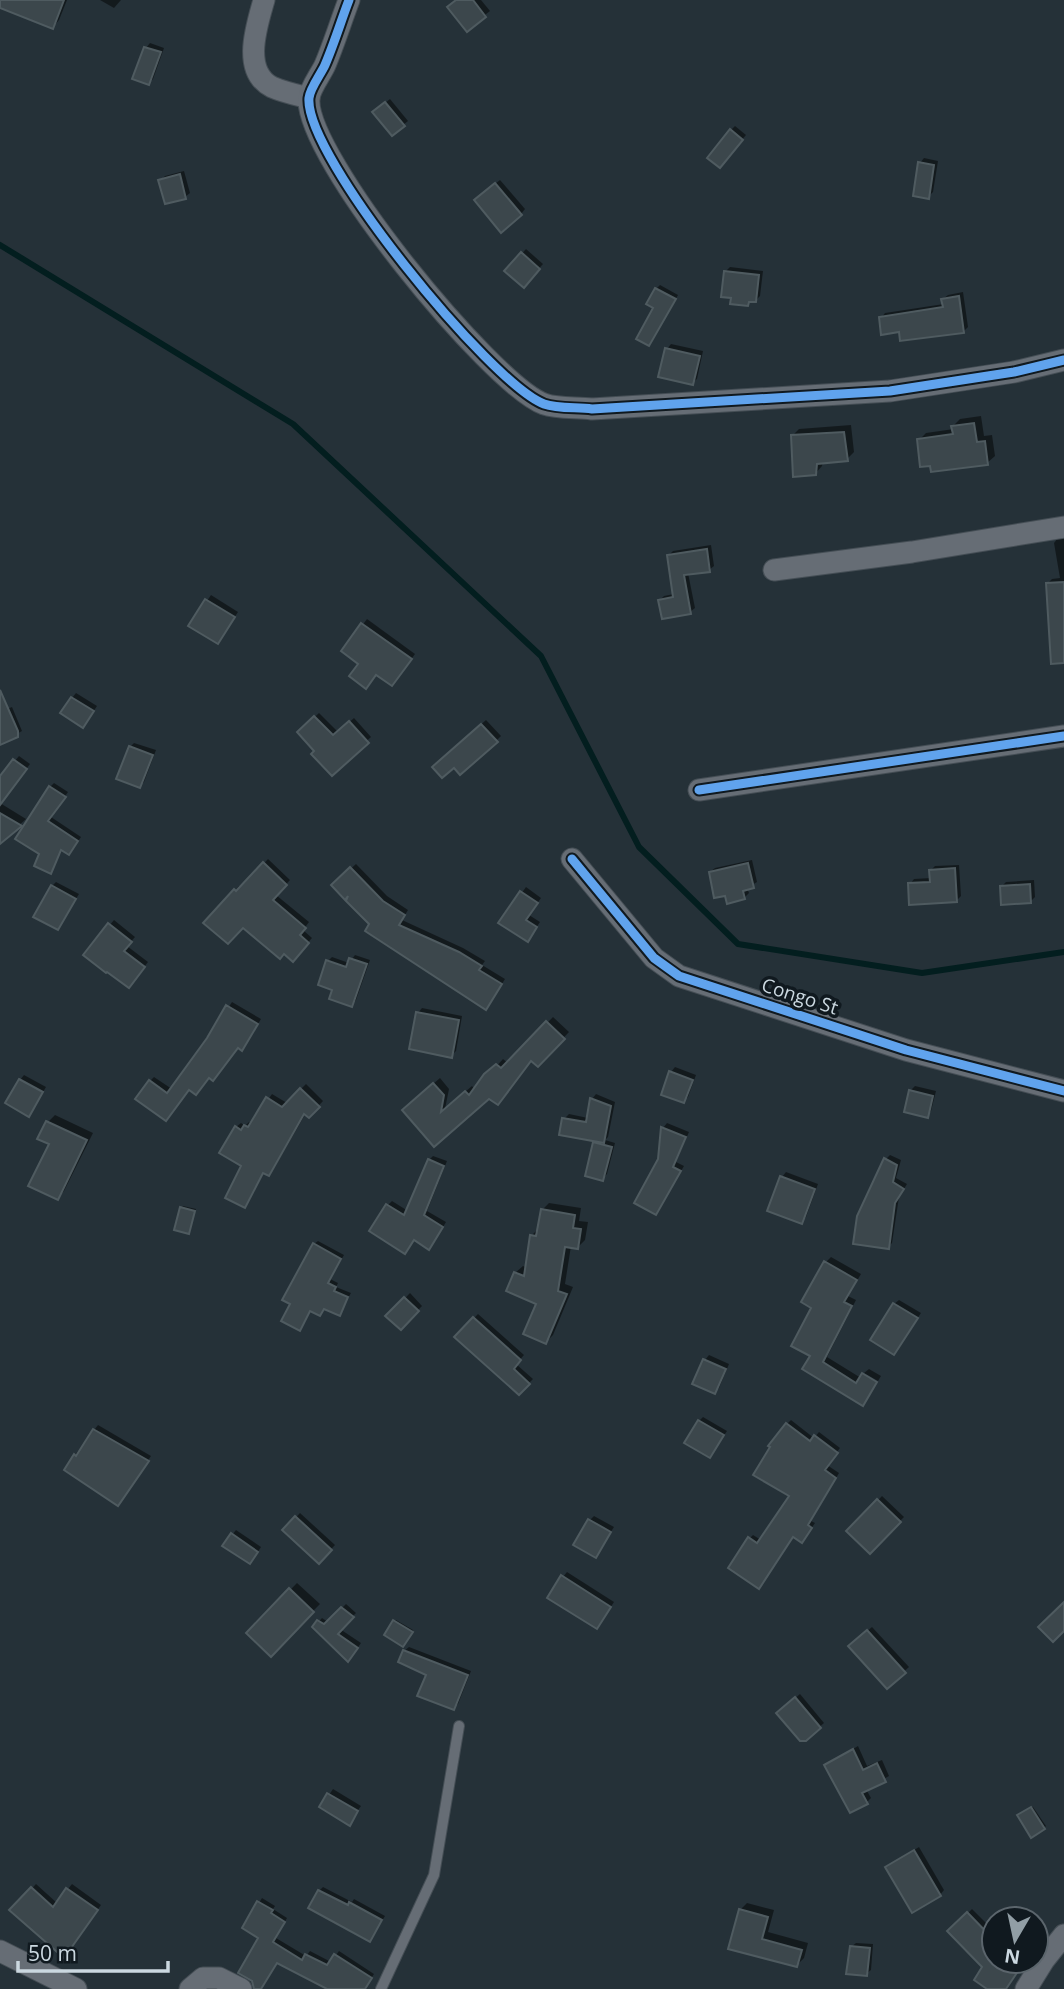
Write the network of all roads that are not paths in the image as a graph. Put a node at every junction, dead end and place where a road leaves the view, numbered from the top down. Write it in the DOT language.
graph roads {
  1 [pos="264,0"];
  2 [pos="349,0"];
  3 [pos="309,98"];
  4 [pos="1064,360"];
  5 [pos="1064,527"];
  6 [pos="774,570"];
  7 [pos="1064,736"];
  8 [pos="699,790"];
  9 [pos="572,859"];
  10 [pos="1064,1091"];
  11 [pos="459,1726"];
  12 [pos="1064,1935"];
  13 [pos="0,1951"];
  14 [pos="76,1989"];
  15 [pos="190,1989"];
  16 [pos="241,1989"];
  17 [pos="381,1989"];
  18 [pos="1026,1989"];
  1 -- 3 [label="street"];
  2 -- 3 [label="street"];
  3 -- 4 [label="street"];
  5 -- 6 [label="street"];
  7 -- 8 [label="street"];
  9 -- 10 [label="street, Congo St"];
  11 -- 17 [label="lane"];
  12 -- 18 [label="street"];
  13 -- 14 [label="street"];
  15 -- 16 [label="street"];
}
